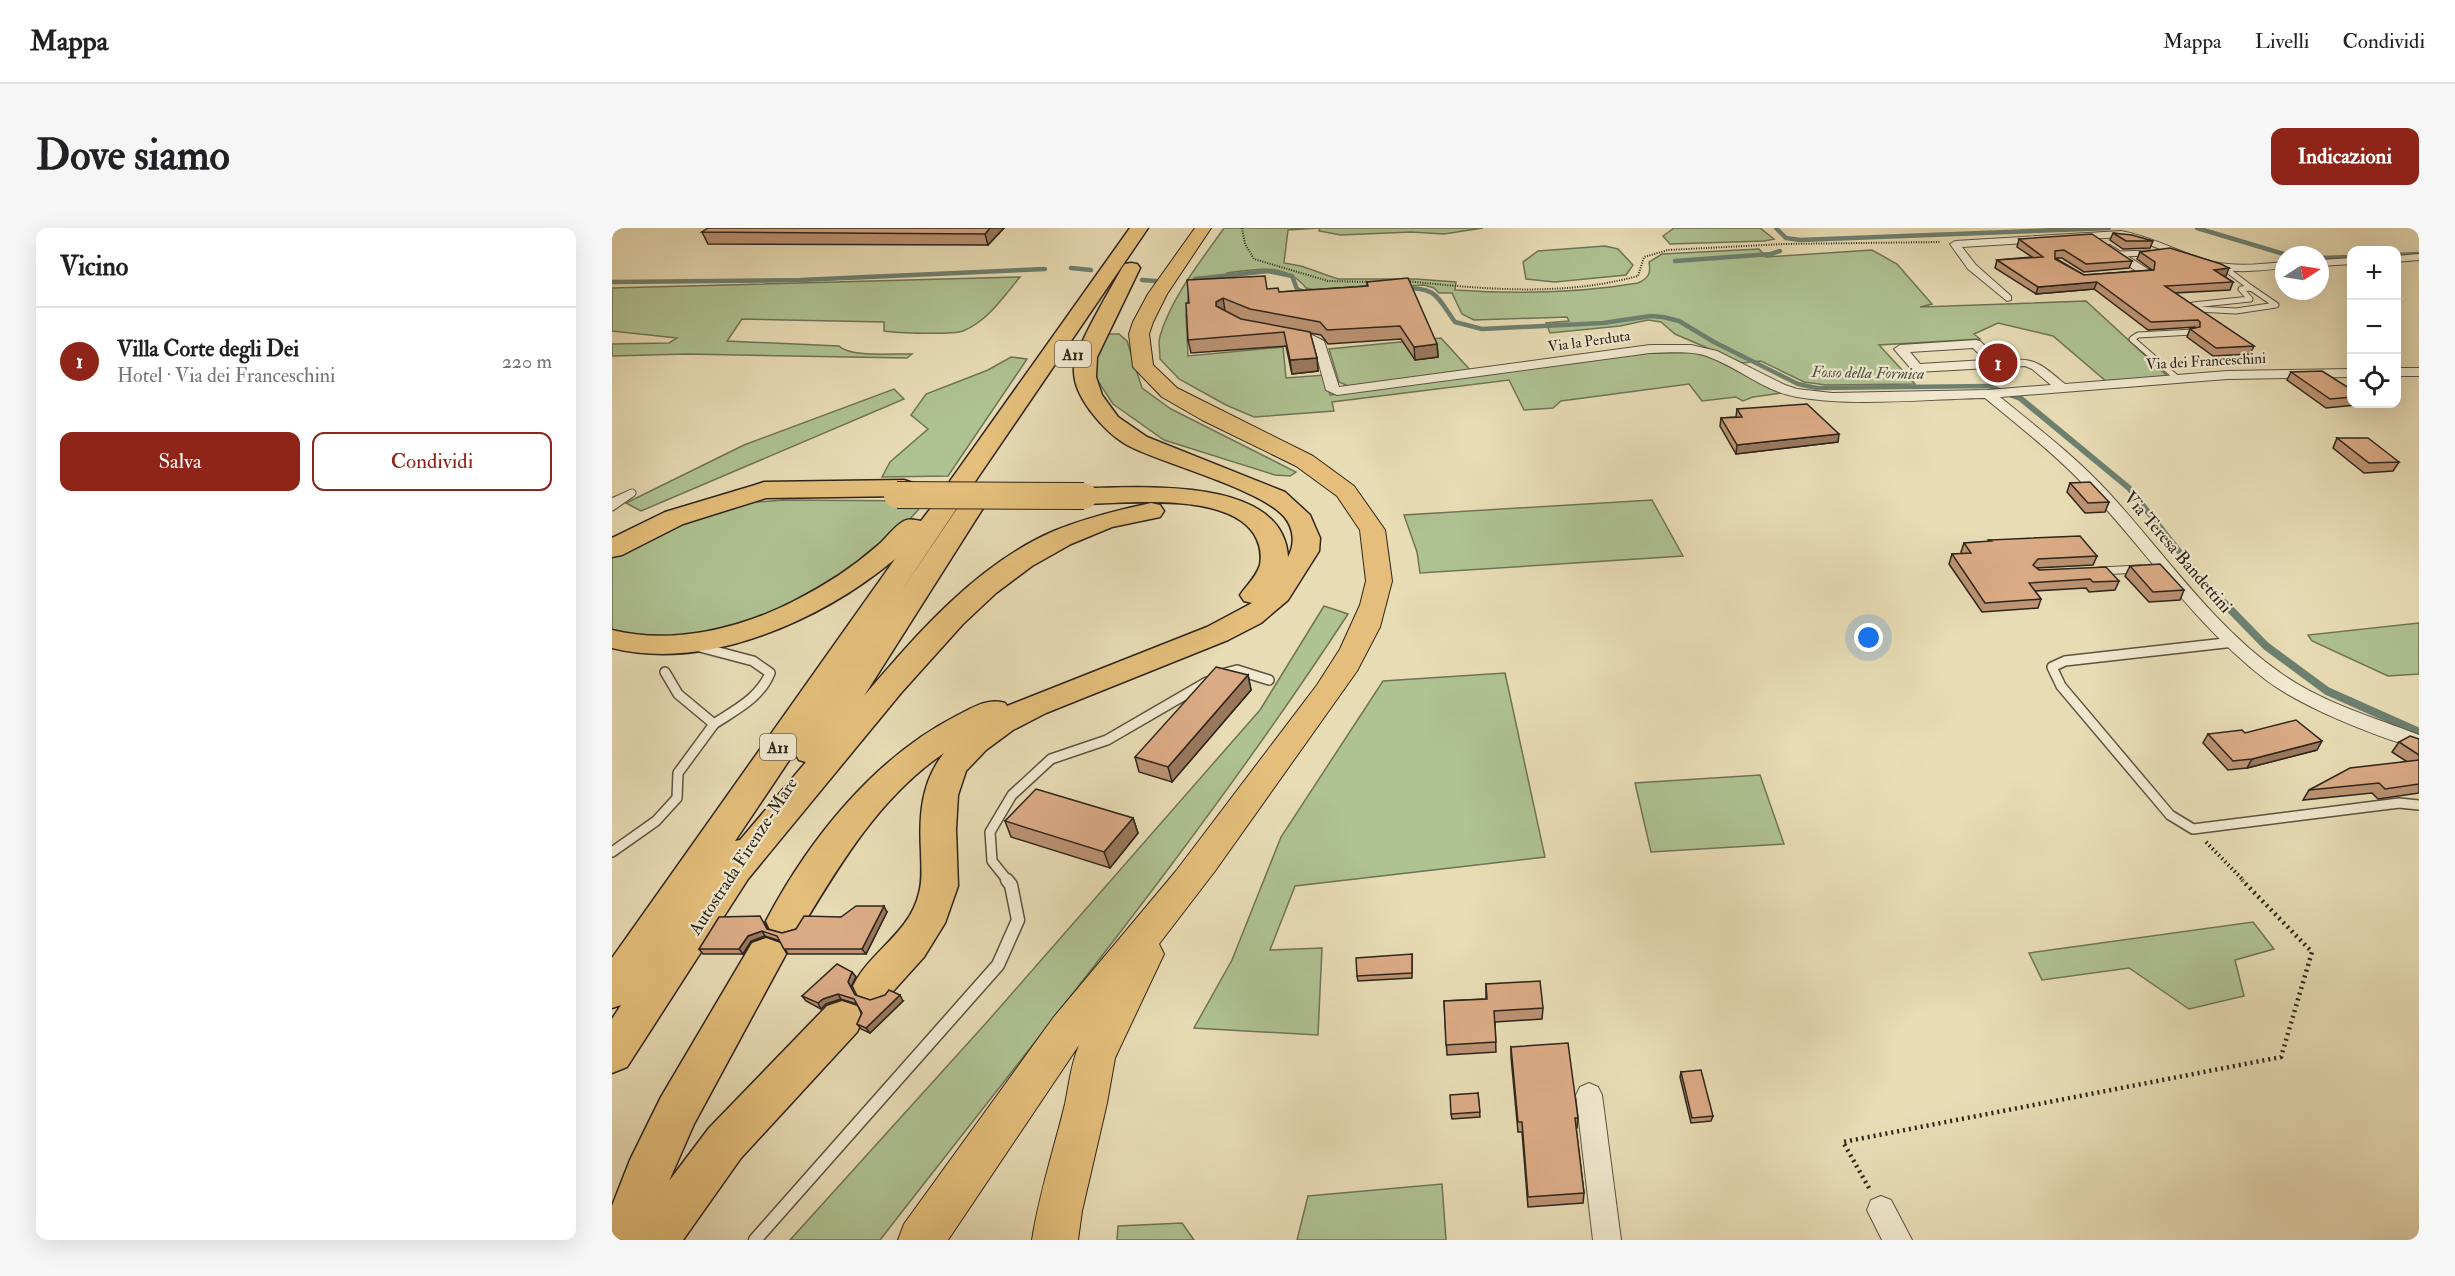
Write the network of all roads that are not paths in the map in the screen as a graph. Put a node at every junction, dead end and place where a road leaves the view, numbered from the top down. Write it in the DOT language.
graph roads {
  1 [pos="1138,228"];
  2 [pos="1157,228"];
  3 [pos="1203,228"];
  4 [pos="2094,237"];
  5 [pos="2172,249"];
  6 [pos="2120,254"];
  7 [pos="2419,257"];
  8 [pos="2401,259"];
  9 [pos="2347,261"];
  10 [pos="2329,262"];
  11 [pos="2275,266"];
  12 [pos="1131,268"];
  13 [pos="2230,268"];
  14 [pos="2111,276"];
  15 [pos="2252,288"];
  16 [pos="2007,298"];
  17 [pos="2193,332"];
  18 [pos="1277,333"];
  19 [pos="1995,363"];
  20 [pos="2401,372"];
  21 [pos="2419,372"];
  22 [pos="2347,373"];
  23 [pos="2178,379"];
  24 [pos="2062,388"];
  25 [pos="1988,394"];
  26 [pos="1004,439"];
  27 [pos="953,496"];
  28 [pos="615,548"];
  29 [pos="1284,566"];
  30 [pos="2164,567"];
  31 [pos="2093,571"];
  32 [pos="612,639"];
  33 [pos="2234,642"];
  34 [pos="684,643"];
  35 [pos="665,672"];
  36 [pos="1269,680"];
  37 [pos="714,724"];
  38 [pos="2419,742"];
  39 [pos="2419,805"];
  40 [pos="612,852"];
  41 [pos="736,869"];
  42 [pos="1175,898"];
  43 [pos="873,986"];
  44 [pos="612,991"];
  45 [pos="842,1019"];
  46 [pos="612,1054"];
  47 [pos="1589,1095"];
  48 [pos="1881,1210"];
  49 [pos="623,1240"];
  50 [pos="654,1240"];
  51 [pos="755,1240"];
  52 [pos="921,1240"];
  53 [pos="1055,1240"];
  54 [pos="1607,1240"];
  55 [pos="1898,1240"];
  1 -- 26 [label="highway, A11"];
  2 -- 12 [label="highway, A11"];
  3 -- 42 [label="main road"];
  4 -- 5 [label="street"];
  4 -- 6 [label="street"];
  4 -- 16 [label="street"];
  5 -- 6 [label="lane"];
  5 -- 13 [label="street"];
  6 -- 14 [label="street"];
  7 -- 8 [label="street"];
  9 -- 10 [label="street"];
  11 -- 13 [label="street"];
  12 -- 26 [label="highway, A11"];
  12 -- 29 [label="highway"];
  13 -- 15 [label="lane"];
  15 -- 15 [label="lane"];
  17 -- 23 [label="lane"];
  18 -- 25 [label="street, Via la Perduta"];
  19 -- 19 [label="street"];
  19 -- 24 [label="street"];
  20 -- 21 [label="street"];
  22 -- 23 [label="street, Via dei Franceschini"];
  23 -- 24 [label="street, Via dei Franceschini"];
  24 -- 25 [label="street, Via dei Franceschini"];
  25 -- 30 [label="street, Via Teresa Bandettini"];
  26 -- 27 [label="highway"];
  27 -- 34 [label="highway"];
  27 -- 41 [label="highway, Autostrada Firenze-Mare / A11"];
  27 -- 44 [label="highway, Autostrada Firenze-Mare / A11"];
  28 -- 29 [label="highway, bridge"];
  29 -- 41 [label="highway"];
  29 -- 43 [label="highway"];
  29 -- 49 [label="highway"];
  30 -- 31 [label="lane"];
  30 -- 33 [label="street, Via Teresa Bandettini"];
  32 -- 34 [label="highway"];
  33 -- 38 [label="street, Via Teresa Bandettini"];
  33 -- 39 [label="lane"];
  34 -- 37 [label="lane"];
  35 -- 37 [label="lane"];
  36 -- 51 [label="lane"];
  37 -- 40 [label="lane"];
  41 -- 46 [label="highway, Autostrada Firenze-Mare / A11"];
  42 -- 52 [label="main road"];
  42 -- 53 [label="main road"];
  45 -- 50 [label="highway"];
  47 -- 54 [label="street"];
  48 -- 55 [label="street"];
}
